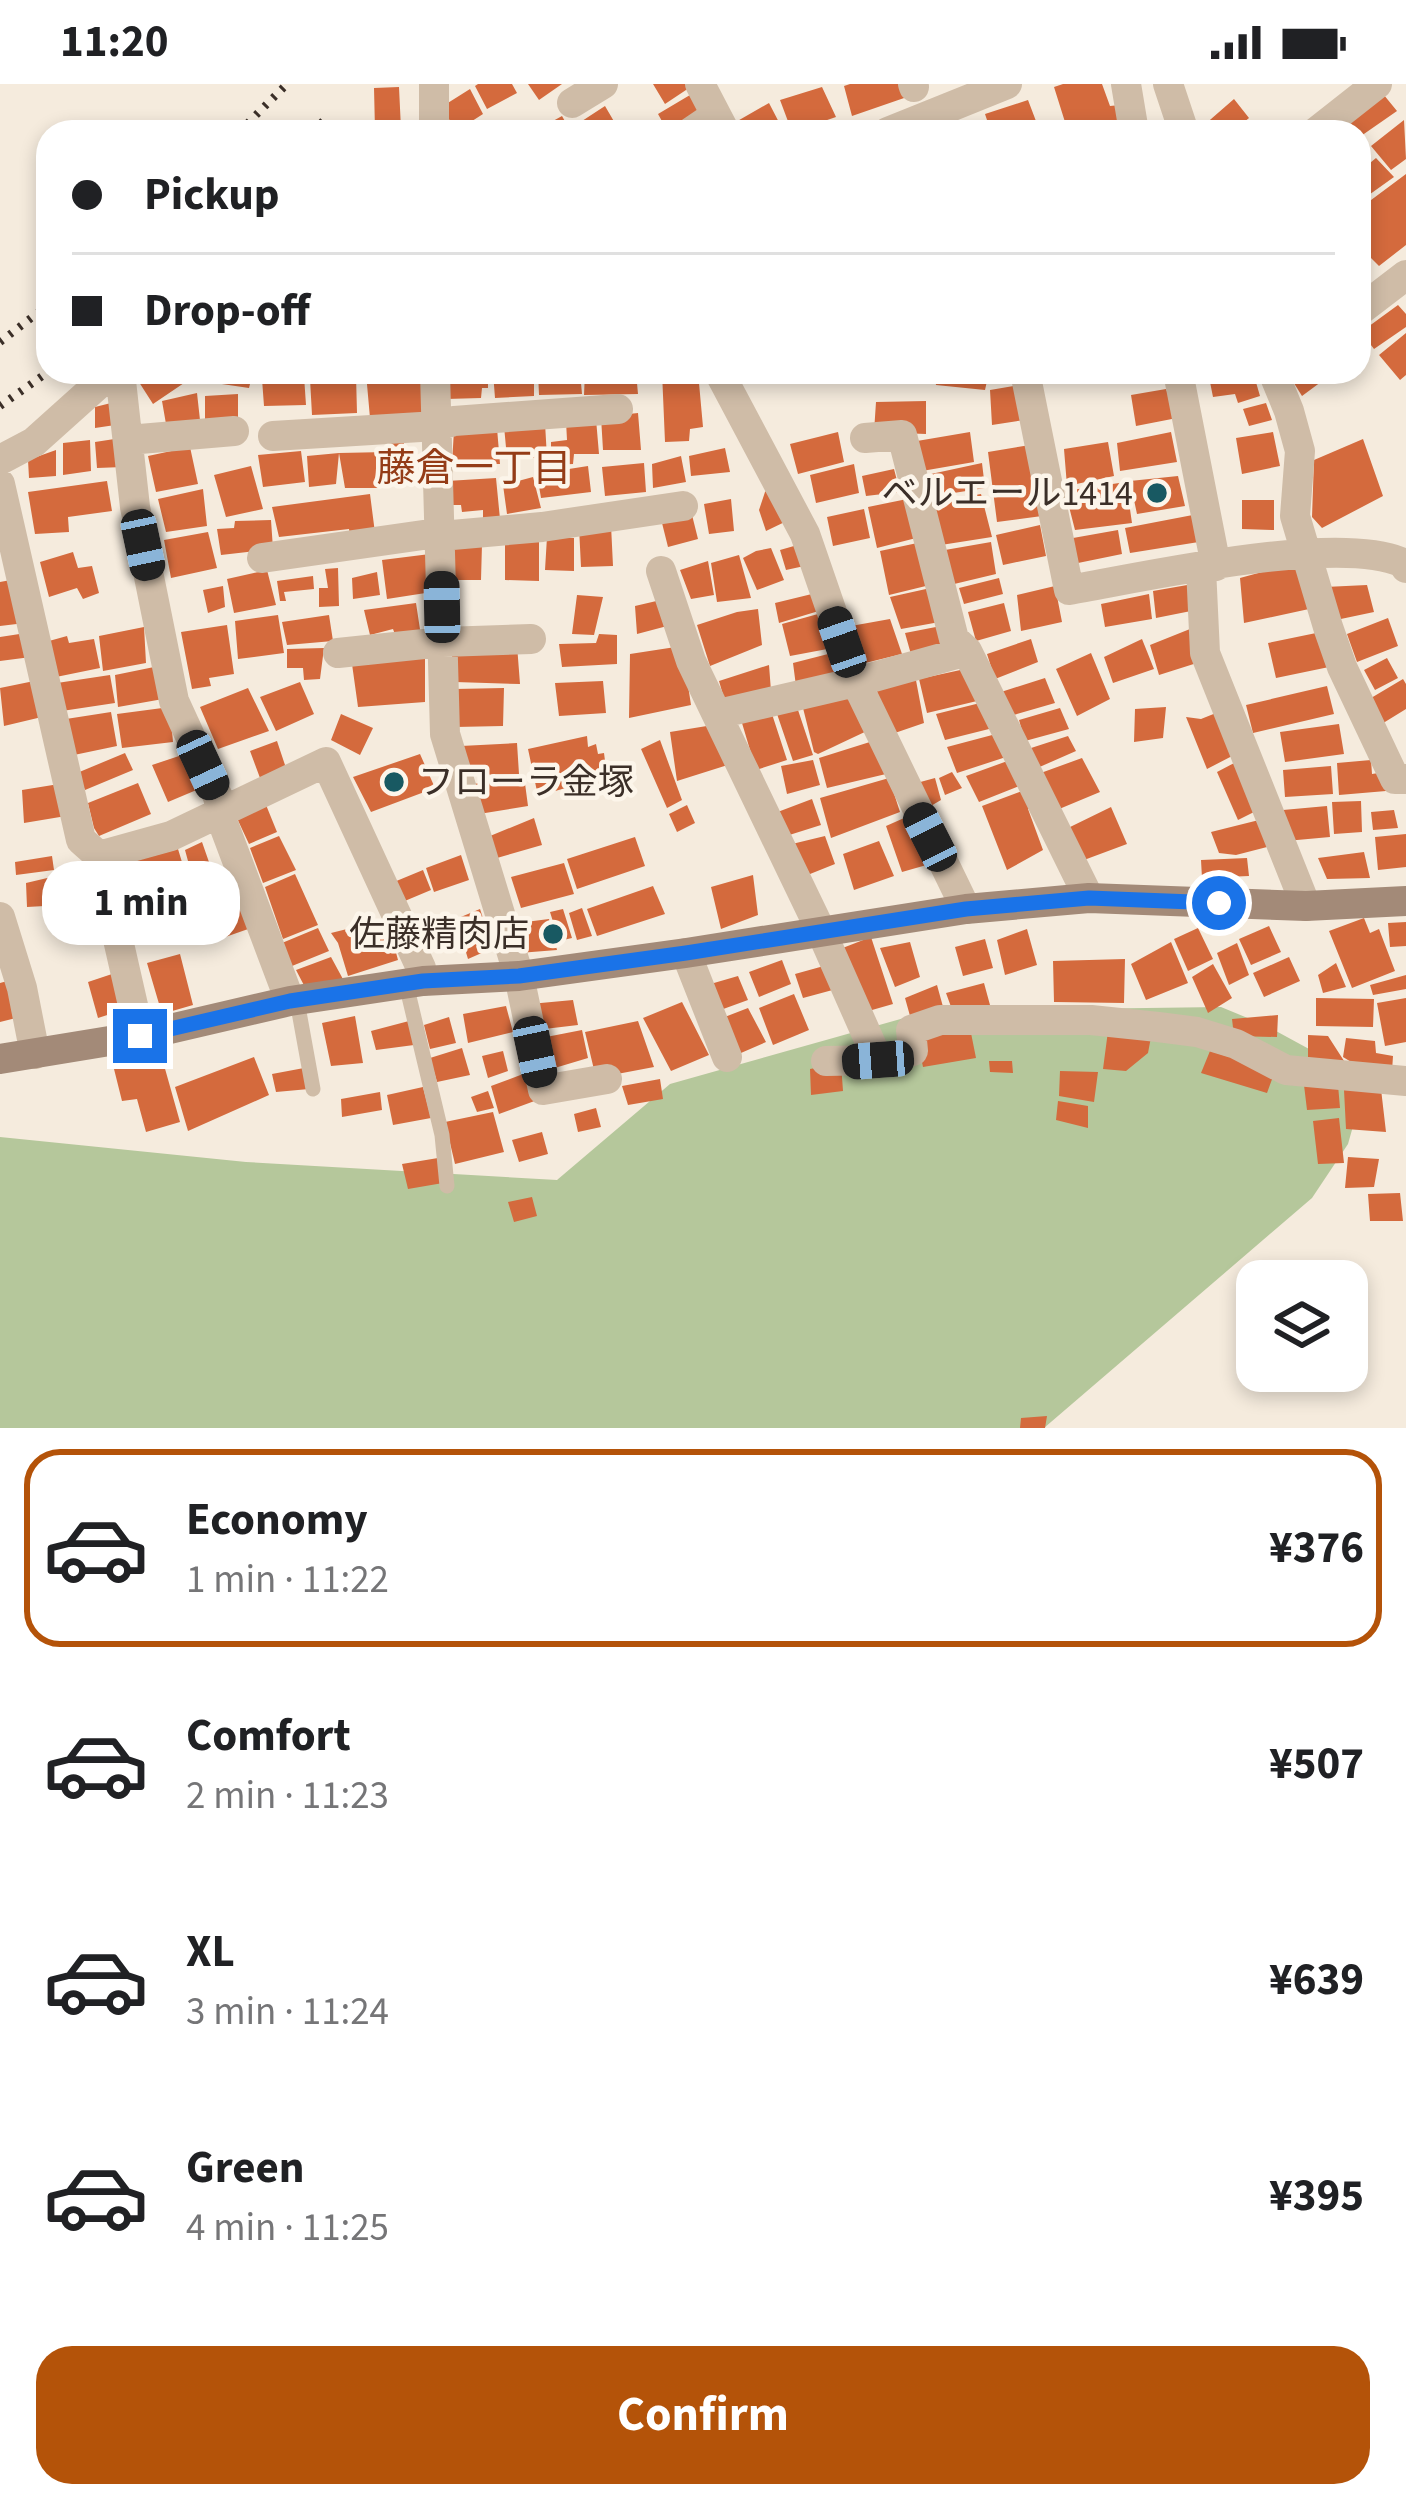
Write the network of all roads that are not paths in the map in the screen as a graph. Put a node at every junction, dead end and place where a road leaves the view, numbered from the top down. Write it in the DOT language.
graph roads {
  1 [pos="434,84"];
  2 [pos="603,84"];
  3 [pos="700,84"];
  4 [pos="1126,84"];
  5 [pos="1377,84"];
  6 [pos="996,86"];
  7 [pos="572,103"];
  8 [pos="434,120"];
  9 [pos="709,120"];
  10 [pos="917,120"];
  11 [pos="1132,120"];
  12 [pos="1331,120"];
  13 [pos="1406,275"];
  14 [pos="1371,302"];
  15 [pos="102,384"];
  16 [pos="118,384"];
  17 [pos="435,384"];
  18 [pos="725,384"];
  19 [pos="1027,384"];
  20 [pos="1180,384"];
  21 [pos="1279,384"];
  22 [pos="619,409"];
  23 [pos="437,426"];
  24 [pos="234,431"];
  25 [pos="273,436"];
  26 [pos="865,439"];
  27 [pos="128,440"];
  28 [pos="0,460"];
  29 [pos="0,484"];
  30 [pos="683,506"];
  31 [pos="441,536"];
  32 [pos="1307,553"];
  33 [pos="262,557"];
  34 [pos="1209,567"];
  35 [pos="1406,568"];
  36 [pos="661,571"];
  37 [pos="531,639"];
  38 [pos="443,642"];
  39 [pos="967,651"];
  40 [pos="338,653"];
  41 [pos="856,682"];
  42 [pos="718,714"];
  43 [pos="1403,784"];
  44 [pos="223,810"];
  45 [pos="100,856"];
  46 [pos="1089,898"];
  47 [pos="1406,901"];
  48 [pos="1306,906"];
  49 [pos="966,909"];
  50 [pos="0,917"];
  51 [pos="821,931"];
  52 [pos="686,953"];
  53 [pos="519,976"];
  54 [pos="415,982"];
  55 [pos="293,1001"];
  56 [pos="140,1036"];
  57 [pos="35,1054"];
  58 [pos="728,1057"];
  59 [pos="0,1060"];
  60 [pos="878,1060"];
  61 [pos="826,1061"];
  62 [pos="607,1079"];
  63 [pos="1406,1081"];
  64 [pos="313,1089"];
  65 [pos="447,1186"];
  1 -- 8 [label="street"];
  2 -- 7 [label="street"];
  3 -- 9 [label="street"];
  4 -- 11 [label="street"];
  5 -- 12 [label="street"];
  6 -- 10 [label="street"];
  13 -- 14 [label="street"];
  15 -- 28 [label="street"];
  16 -- 27 [label="street"];
  17 -- 23 [label="street"];
  18 -- 41 [label="street"];
  19 -- 34 [label="street"];
  20 -- 34 [label="street"];
  21 -- 32 [label="street"];
  22 -- 23 [label="street"];
  23 -- 25 [label="street"];
  23 -- 31 [label="street"];
  24 -- 27 [label="street"];
  26 -- 39 [label="street"];
  27 -- 44 [label="street"];
  29 -- 45 [label="street"];
  30 -- 31 [label="street"];
  31 -- 33 [label="street"];
  31 -- 38 [label="street"];
  32 -- 34 [label="street"];
  32 -- 35 [label="street"];
  32 -- 43 [label="street"];
  34 -- 48 [label="street"];
  36 -- 42 [label="street"];
  37 -- 38 [label="street"];
  38 -- 40 [label="street"];
  38 -- 53 [label="street"];
  39 -- 41 [label="street"];
  39 -- 46 [label="street"];
  41 -- 42 [label="street"];
  41 -- 49 [label="street"];
  42 -- 51 [label="street"];
  44 -- 45 [label="street"];
  44 -- 54 [label="street"];
  44 -- 55 [label="street"];
  45 -- 56 [label="street"];
  46 -- 48 [label="street"];
  46 -- 49 [label="street"];
  47 -- 48 [label="street"];
  49 -- 51 [label="street"];
  50 -- 57 [label="street"];
  51 -- 52 [label="street"];
  51 -- 60 [label="street"];
  52 -- 53 [label="street"];
  52 -- 58 [label="street"];
  53 -- 54 [label="street"];
  53 -- 62 [label="street"];
  54 -- 55 [label="street"];
  54 -- 65 [label="lane"];
  55 -- 56 [label="street"];
  55 -- 64 [label="lane"];
  56 -- 57 [label="street"];
  57 -- 59 [label="street"];
  60 -- 61 [label="street"];
  60 -- 63 [label="street"];
}
